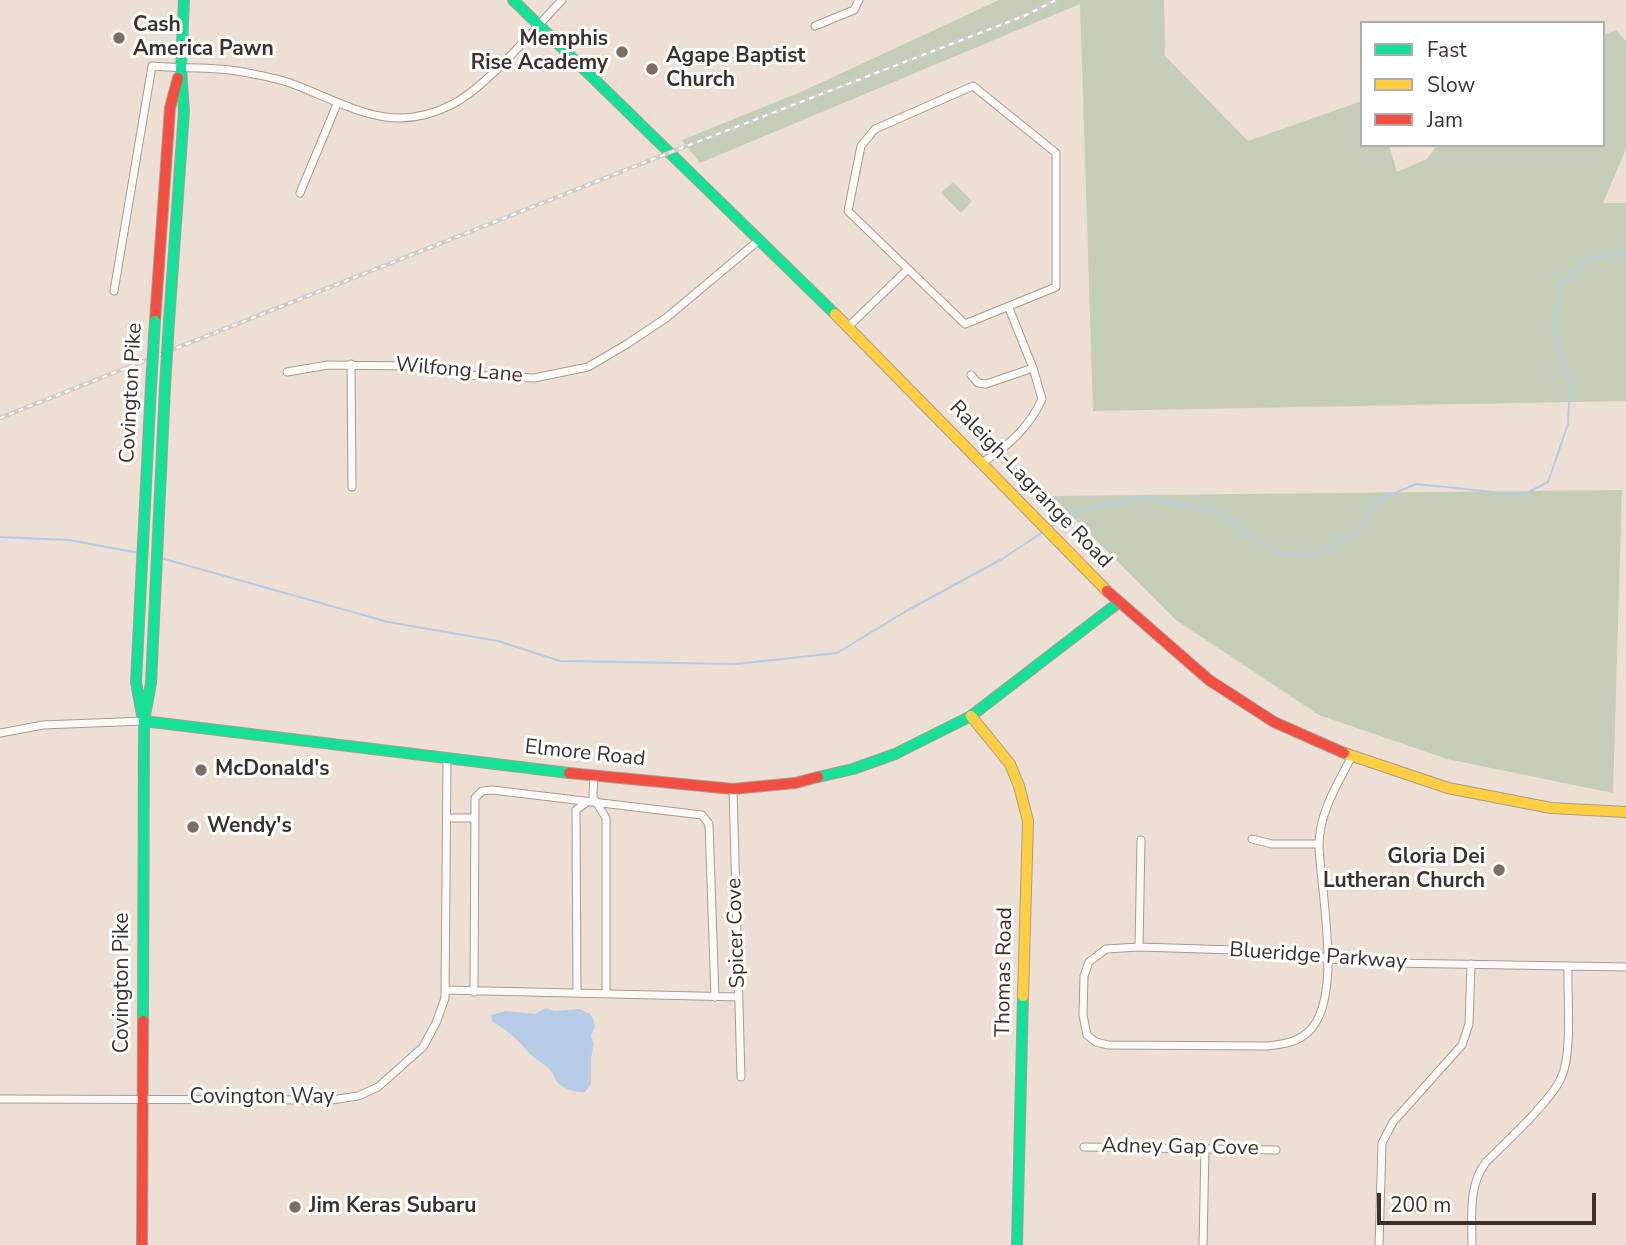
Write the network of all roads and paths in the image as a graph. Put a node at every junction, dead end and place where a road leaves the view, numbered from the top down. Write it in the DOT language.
graph roads {
  1 [pos="184,0"];
  2 [pos="513,0"];
  3 [pos="562,0"];
  4 [pos="859,0"];
  5 [pos="539,23"];
  6 [pos="815,26"];
  7 [pos="181,69"];
  8 [pos="337,104"];
  9 [pos="300,193"];
  10 [pos="758,241"];
  11 [pos="907,270"];
  12 [pos="114,290"];
  13 [pos="1009,308"];
  14 [pos="848,327"];
  15 [pos="351,364"];
  16 [pos="1033,368"];
  17 [pos="287,372"];
  18 [pos="971,375"];
  19 [pos="982,463"];
  20 [pos="352,487"];
  21 [pos="1118,603"];
  22 [pos="971,716"];
  23 [pos="144,721"];
  24 [pos="0,733"];
  25 [pos="1352,756"];
  26 [pos="447,758"];
  27 [pos="594,775"];
  28 [pos="733,789"];
  29 [pos="592,801"];
  30 [pos="1626,813"];
  31 [pos="447,818"];
  32 [pos="475,818"];
  33 [pos="1252,839"];
  34 [pos="1142,840"];
  35 [pos="1319,844"];
  36 [pos="1139,947"];
  37 [pos="1328,959"];
  38 [pos="1471,964"];
  39 [pos="1567,966"];
  40 [pos="1626,967"];
  41 [pos="445,990"];
  42 [pos="474,992"];
  43 [pos="577,993"];
  44 [pos="606,995"];
  45 [pos="715,997"];
  46 [pos="739,997"];
  47 [pos="741,1077"];
  48 [pos="0,1099"];
  49 [pos="141,1099"];
  50 [pos="1084,1147"];
  51 [pos="1205,1149"];
  52 [pos="1276,1150"];
  53 [pos="142,1245"];
  54 [pos="1017,1245"];
  55 [pos="1203,1245"];
  56 [pos="1378,1245"];
  57 [pos="1472,1245"];
  1 -- 7 [label="main road, Covington Pike"];
  2 -- 5 [label="main road, Raleigh-Lagrange Road"];
  3 -- 5 [label="street"];
  4 -- 6 [label="street"];
  5 -- 8 [label="street"];
  5 -- 10 [label="main road, Raleigh-Lagrange Road"];
  7 -- 8 [label="street"];
  7 -- 12 [label="street"];
  7 -- 23 [label="main road, Covington Pike, bridge"];
  7 -- 23 [label="main road, Covington Pike, bridge"];
  8 -- 9 [label="street"];
  10 -- 14 [label="main road, Raleigh-Lagrange Road"];
  10 -- 15 [label="street, Wilfong Lane"];
  11 -- 13 [label="street"];
  11 -- 13 [label="street"];
  11 -- 14 [label="street"];
  13 -- 16 [label="street"];
  14 -- 19 [label="main road, Raleigh-Lagrange Road"];
  15 -- 17 [label="street, Wilfong Lane"];
  15 -- 20 [label="street"];
  16 -- 18 [label="street"];
  16 -- 19 [label="street"];
  19 -- 21 [label="main road, Raleigh-Lagrange Road"];
  21 -- 22 [label="main road, Elmore Road"];
  21 -- 25 [label="main road, Raleigh-Lagrange Road"];
  22 -- 28 [label="main road, Elmore Road"];
  22 -- 54 [label="main road, Thomas Road"];
  23 -- 24 [label="street, Elmore Road"];
  23 -- 26 [label="main road, Elmore Road"];
  23 -- 49 [label="main road, Covington Pike"];
  25 -- 30 [label="main road, Raleigh-Lagrange Road"];
  25 -- 35 [label="street"];
  26 -- 27 [label="main road, Elmore Road"];
  26 -- 31 [label="street, Covington Way"];
  27 -- 28 [label="main road, Elmore Road"];
  27 -- 29 [label="street"];
  28 -- 46 [label="street, Spicer Cove"];
  29 -- 32 [label="street"];
  29 -- 43 [label="street"];
  29 -- 44 [label="street"];
  29 -- 45 [label="street"];
  31 -- 32 [label="street"];
  31 -- 41 [label="street, Covington Way"];
  32 -- 42 [label="street"];
  33 -- 35 [label="street"];
  34 -- 36 [label="street"];
  35 -- 37 [label="street"];
  36 -- 37 [label="street, Blueridge Parkway"];
  36 -- 37 [label="street, Blueridge Parkway"];
  37 -- 38 [label="street, Blueridge Parkway"];
  38 -- 39 [label="street, Blueridge Parkway"];
  38 -- 56 [label="street"];
  39 -- 40 [label="street, Blueridge Parkway"];
  39 -- 57 [label="street"];
  41 -- 42 [label="street"];
  41 -- 49 [label="street, Covington Way"];
  42 -- 43 [label="street"];
  43 -- 44 [label="street"];
  44 -- 45 [label="street"];
  45 -- 46 [label="street"];
  46 -- 47 [label="street, Spicer Cove"];
  48 -- 49 [label="street, Covington Way"];
  49 -- 53 [label="main road, Covington Pike"];
  50 -- 51 [label="street, Adney Gap Cove"];
  51 -- 52 [label="street, Adney Gap Cove"];
  51 -- 55 [label="street"];
}
